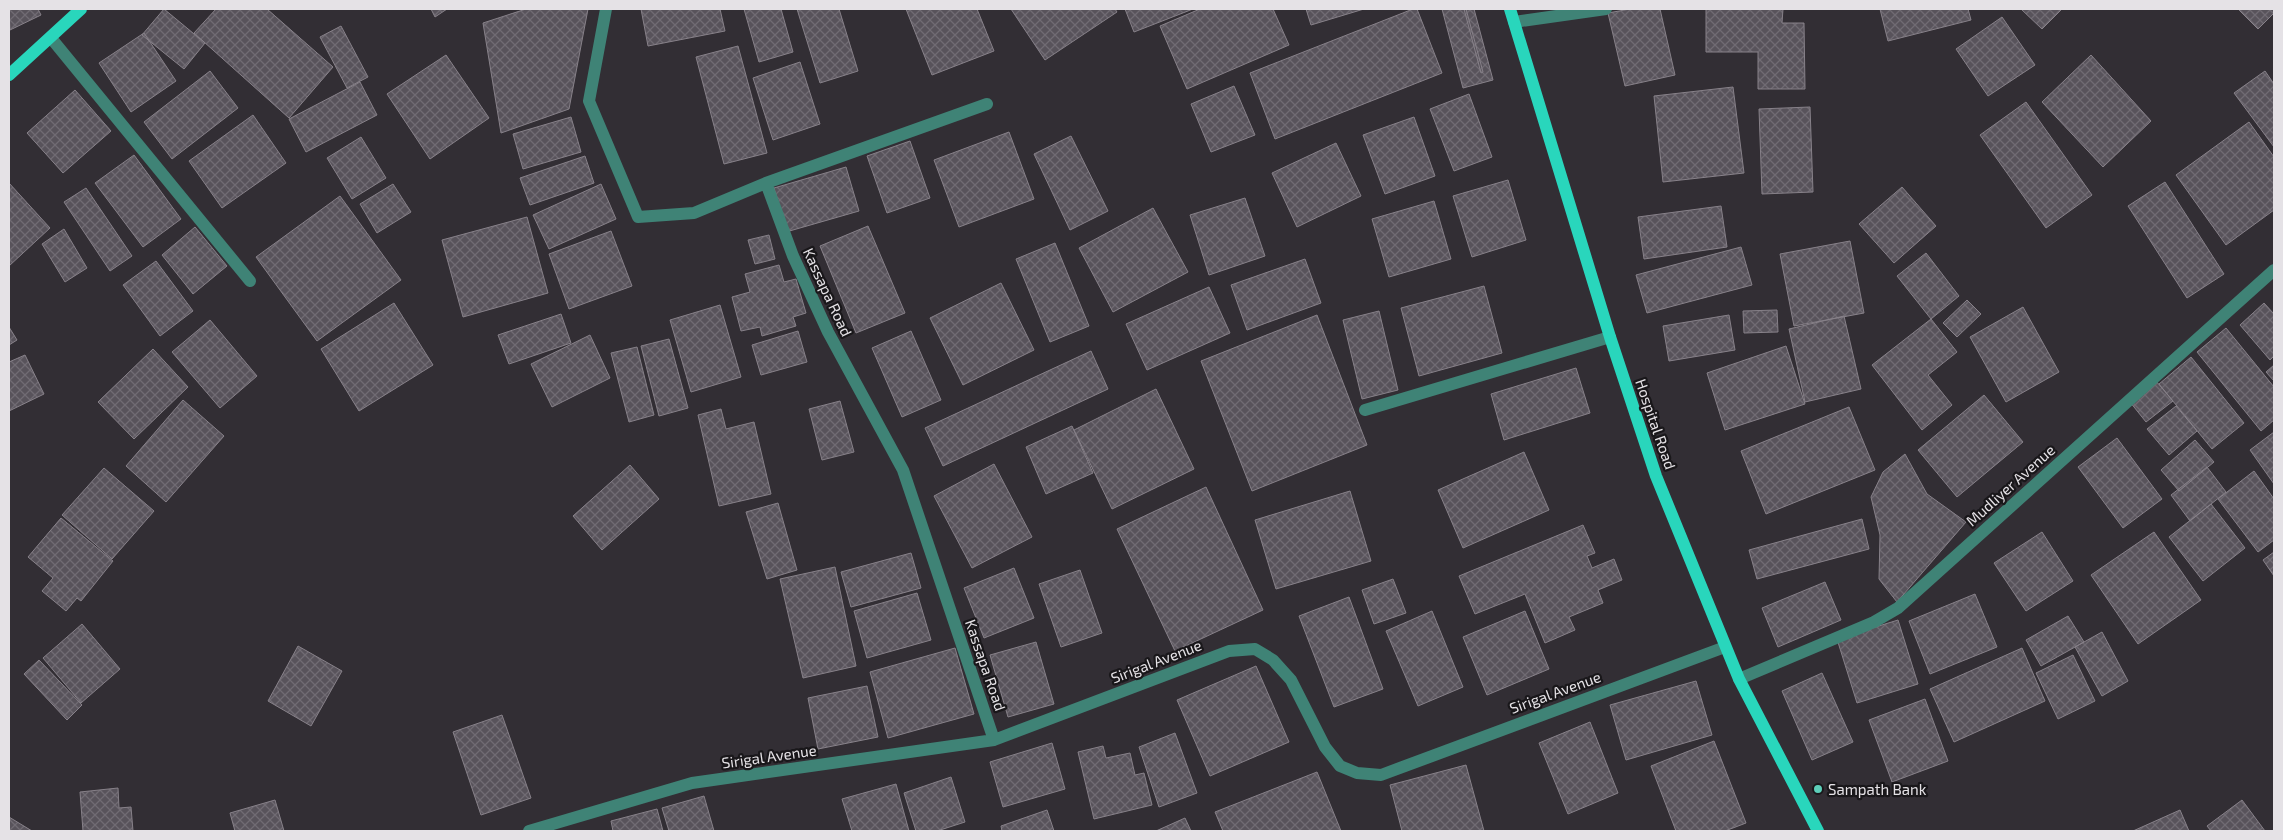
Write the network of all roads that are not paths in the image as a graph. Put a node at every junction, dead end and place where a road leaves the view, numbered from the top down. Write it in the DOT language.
graph roads {
  1 [pos="81,9"];
  2 [pos="606,9"];
  3 [pos="1510,9"];
  4 [pos="1606,9"];
  5 [pos="1514,22"];
  6 [pos="51,38"];
  7 [pos="9,75"];
  8 [pos="987,104"];
  9 [pos="766,183"];
  10 [pos="2274,270"];
  11 [pos="250,281"];
  12 [pos="1610,337"];
  13 [pos="1365,410"];
  14 [pos="1725,646"];
  15 [pos="1739,679"];
  16 [pos="994,740"];
  17 [pos="529,831"];
  18 [pos="1818,831"];
  1 -- 6 [label="main road"];
  2 -- 9 [label="street"];
  3 -- 5 [label="main road, Hospital Road"];
  4 -- 5 [label="street"];
  5 -- 12 [label="main road, Hospital Road"];
  6 -- 7 [label="main road"];
  6 -- 11 [label="street"];
  8 -- 9 [label="street"];
  9 -- 16 [label="street, Kassapa Road"];
  10 -- 15 [label="street, Mudliyer Avenue"];
  12 -- 13 [label="street"];
  12 -- 14 [label="main road, Hospital Road"];
  14 -- 15 [label="main road, Hospital Road"];
  14 -- 16 [label="street, Sirigal Avenue"];
  15 -- 18 [label="main road, Hospital Road"];
  16 -- 17 [label="street, Sirigal Avenue"];
}
